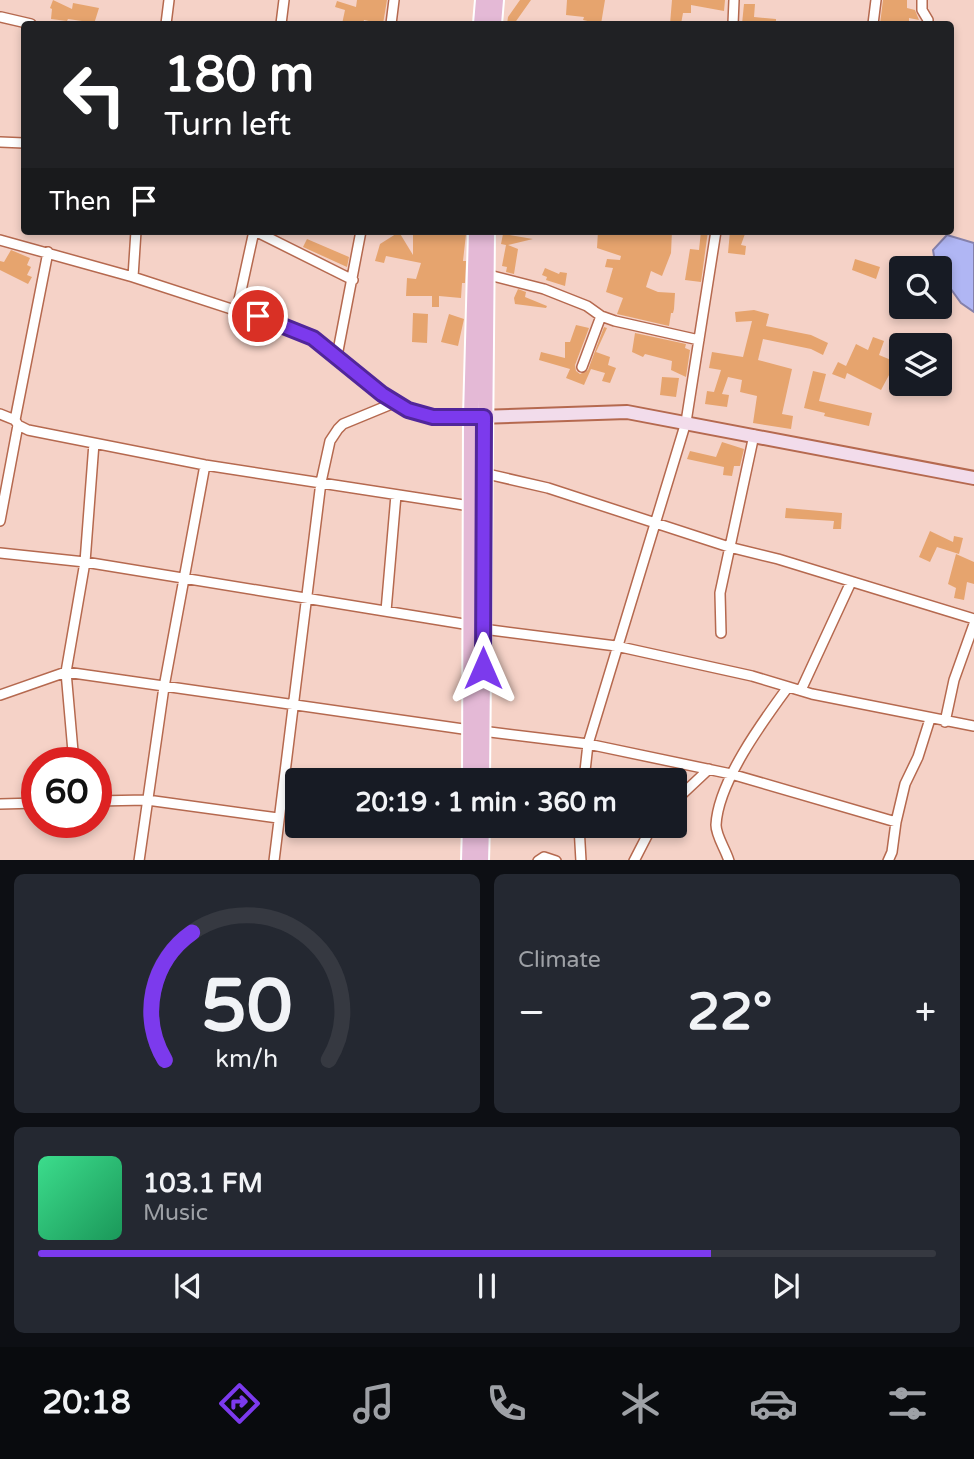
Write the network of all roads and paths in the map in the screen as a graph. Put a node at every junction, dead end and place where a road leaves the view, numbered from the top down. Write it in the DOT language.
graph roads {
  1 [pos="169,0"];
  2 [pos="284,0"];
  3 [pos="394,0"];
  4 [pos="483,0"];
  5 [pos="496,0"];
  6 [pos="734,0"];
  7 [pos="876,0"];
  8 [pos="922,0"];
  9 [pos="1,15"];
  10 [pos="928,20"];
  11 [pos="21,21"];
  12 [pos="166,21"];
  13 [pos="281,21"];
  14 [pos="391,21"];
  15 [pos="481,21"];
  16 [pos="494,21"];
  17 [pos="733,21"];
  18 [pos="873,21"];
  19 [pos="0,27"];
  20 [pos="0,142"];
  21 [pos="21,143"];
  22 [pos="136,235"];
  23 [pos="254,235"];
  24 [pos="263,235"];
  25 [pos="360,235"];
  26 [pos="476,235"];
  27 [pos="487,235"];
  28 [pos="715,235"];
  29 [pos="0,240"];
  30 [pos="48,252"];
  31 [pos="485,274"];
  32 [pos="133,277"];
  33 [pos="353,280"];
  34 [pos="237,309"];
  35 [pos="601,316"];
  36 [pos="699,340"];
  37 [pos="337,356"];
  38 [pos="582,367"];
  39 [pos="394,403"];
  40 [pos="0,414"];
  41 [pos="477,417"];
  42 [pos="686,422"];
  43 [pos="17,423"];
  44 [pos="754,435"];
  45 [pos="94,443"];
  46 [pos="205,465"];
  47 [pos="483,473"];
  48 [pos="974,478"];
  49 [pos="321,482"];
  50 [pos="396,495"];
  51 [pos="470,506"];
  52 [pos="0,521"];
  53 [pos="655,524"];
  54 [pos="729,547"];
  55 [pos="0,554"];
  56 [pos="85,562"];
  57 [pos="186,578"];
  58 [pos="851,583"];
  59 [pos="306,597"];
  60 [pos="386,611"];
  61 [pos="974,621"];
  62 [pos="477,627"];
  63 [pos="721,633"];
  64 [pos="616,646"];
  65 [pos="66,672"];
  66 [pos="164,687"];
  67 [pos="788,687"];
  68 [pos="801,690"];
  69 [pos="0,695"];
  70 [pos="292,706"];
  71 [pos="930,719"];
  72 [pos="945,722"];
  73 [pos="974,726"];
  74 [pos="476,731"];
  75 [pos="588,744"];
  76 [pos="73,747"];
  77 [pos="471,768"];
  78 [pos="481,768"];
  79 [pos="585,768"];
  80 [pos="709,769"];
  81 [pos="731,774"];
  82 [pos="687,790"];
  83 [pos="147,800"];
  84 [pos="112,801"];
  85 [pos="21,803"];
  86 [pos="0,804"];
  87 [pos="278,818"];
  88 [pos="896,822"];
  89 [pos="470,838"];
  90 [pos="482,838"];
  91 [pos="580,838"];
  92 [pos="646,838"];
  93 [pos="139,860"];
  94 [pos="274,860"];
  95 [pos="470,860"];
  96 [pos="481,860"];
  97 [pos="538,860"];
  98 [pos="556,860"];
  99 [pos="581,860"];
  100 [pos="634,860"];
  101 [pos="729,860"];
  102 [pos="888,860"];
  1 -- 12 [label="street"];
  2 -- 13 [label="street"];
  3 -- 14 [label="street"];
  4 -- 15 [label="main road"];
  5 -- 16 [label="main road"];
  6 -- 17 [label="street"];
  7 -- 18 [label="street"];
  8 -- 10 [label="street"];
  9 -- 11 [label="street"];
  9 -- 19 [label="street"];
  20 -- 21 [label="street"];
  22 -- 32 [label="street"];
  23 -- 34 [label="street"];
  24 -- 33 [label="street"];
  25 -- 33 [label="street"];
  26 -- 41 [label="main road"];
  27 -- 31 [label="main road"];
  28 -- 36 [label="street"];
  29 -- 30 [label="street"];
  30 -- 32 [label="street"];
  30 -- 43 [label="street"];
  31 -- 35 [label="street"];
  31 -- 41 [label="main road"];
  32 -- 34 [label="street"];
  33 -- 37 [label="street"];
  34 -- 37 [label="street"];
  35 -- 36 [label="street"];
  35 -- 38 [label="street"];
  36 -- 42 [label="street"];
  37 -- 39 [label="street"];
  39 -- 41 [label="street"];
  39 -- 49 [label="street"];
  40 -- 43 [label="street"];
  41 -- 42 [label="street"];
  41 -- 47 [label="main road"];
  41 -- 51 [label="main road"];
  42 -- 44 [label="street"];
  42 -- 53 [label="street"];
  43 -- 45 [label="street"];
  43 -- 52 [label="street"];
  44 -- 48 [label="street"];
  44 -- 54 [label="street"];
  45 -- 46 [label="street"];
  45 -- 56 [label="street"];
  46 -- 49 [label="street"];
  46 -- 57 [label="street"];
  47 -- 53 [label="street"];
  47 -- 62 [label="main road"];
  49 -- 50 [label="street"];
  49 -- 59 [label="street"];
  50 -- 51 [label="street"];
  50 -- 60 [label="street"];
  51 -- 62 [label="main road"];
  53 -- 54 [label="street"];
  53 -- 64 [label="street"];
  54 -- 58 [label="street"];
  54 -- 63 [label="street"];
  55 -- 56 [label="street"];
  56 -- 57 [label="street"];
  56 -- 65 [label="street"];
  57 -- 59 [label="street"];
  57 -- 66 [label="street"];
  58 -- 61 [label="street"];
  58 -- 68 [label="street"];
  59 -- 60 [label="street"];
  59 -- 70 [label="street"];
  60 -- 62 [label="street"];
  61 -- 72 [label="street"];
  62 -- 64 [label="street"];
  62 -- 74 [label="main road"];
  64 -- 67 [label="street"];
  64 -- 75 [label="street"];
  65 -- 66 [label="street"];
  65 -- 69 [label="street"];
  65 -- 76 [label="street"];
  66 -- 70 [label="street"];
  66 -- 83 [label="street"];
  67 -- 68 [label="street"];
  67 -- 81 [label="street"];
  68 -- 71 [label="street"];
  70 -- 74 [label="street"];
  70 -- 87 [label="street"];
  71 -- 72 [label="street"];
  71 -- 88 [label="street"];
  72 -- 73 [label="street"];
  74 -- 75 [label="street"];
  74 -- 77 [label="main road"];
  74 -- 78 [label="main road"];
  75 -- 79 [label="street"];
  75 -- 80 [label="street"];
  80 -- 81 [label="street"];
  80 -- 82 [label="street"];
  81 -- 88 [label="street"];
  81 -- 101 [label="street"];
  83 -- 84 [label="street"];
  83 -- 87 [label="street"];
  83 -- 93 [label="street"];
  85 -- 86 [label="street"];
  87 -- 94 [label="street"];
  88 -- 102 [label="street"];
  89 -- 95 [label="main road"];
  90 -- 96 [label="main road"];
  91 -- 99 [label="street"];
  92 -- 100 [label="street"];
  97 -- 98 [label="street"];
}
